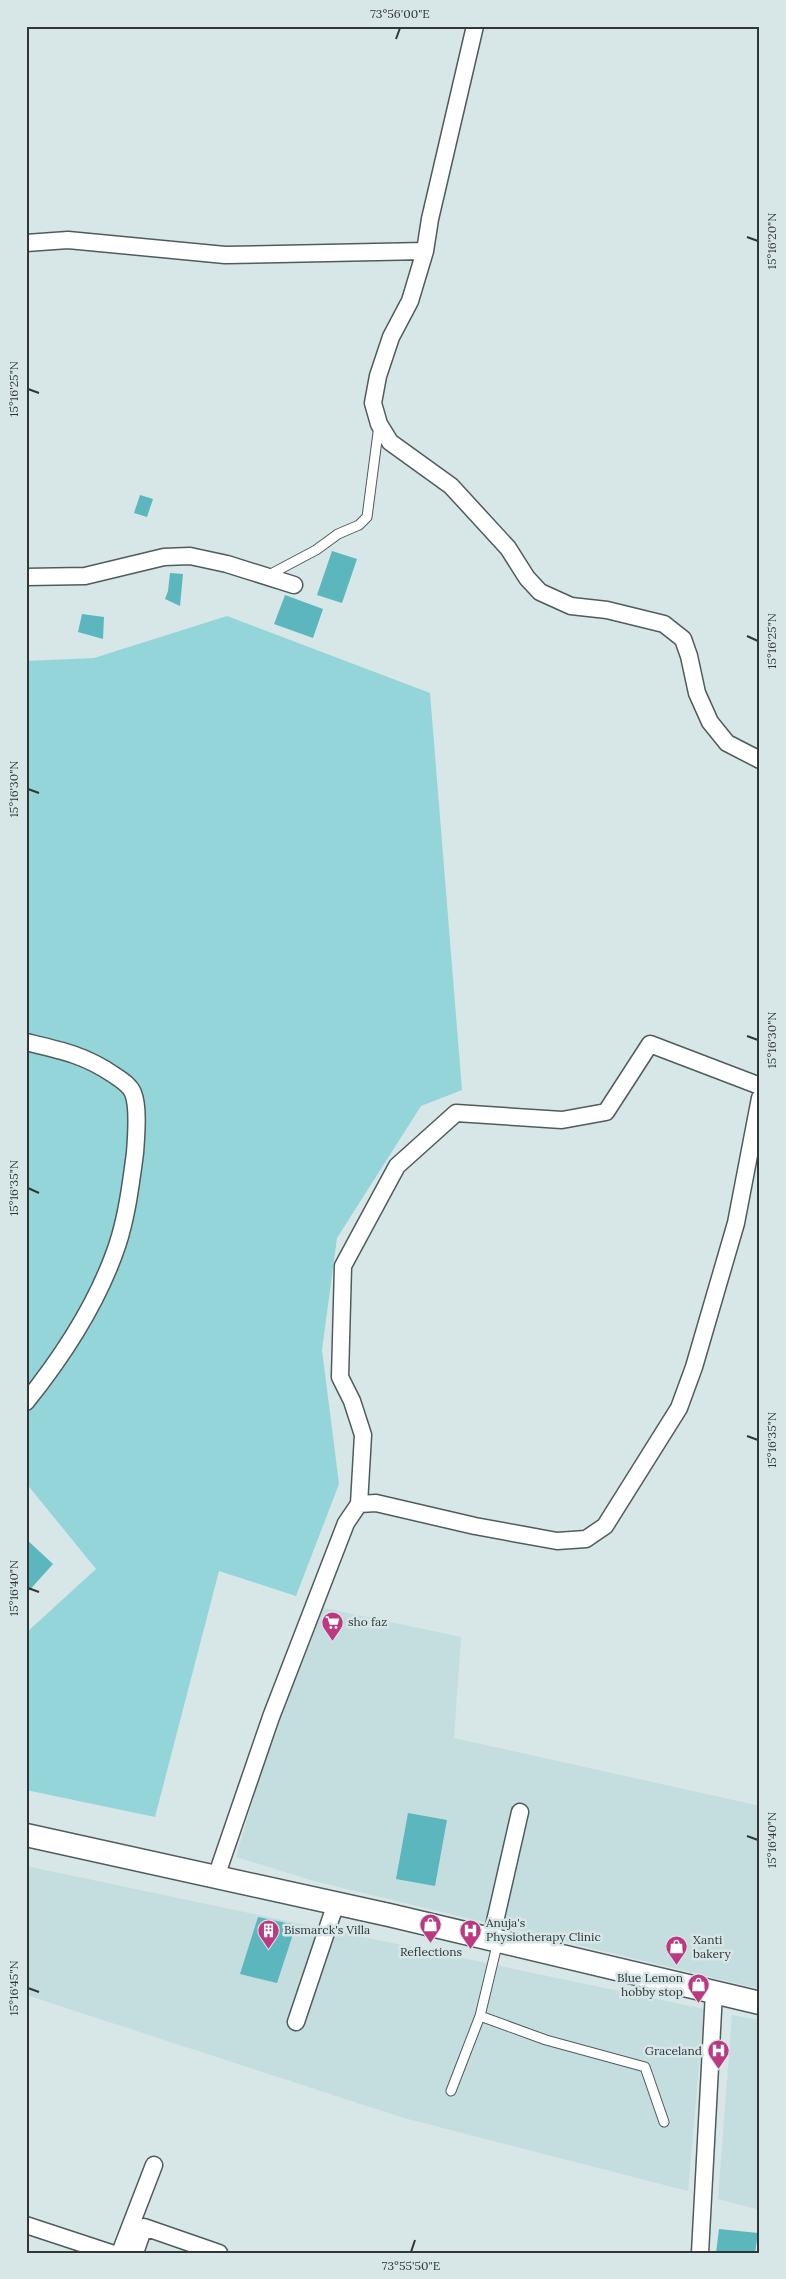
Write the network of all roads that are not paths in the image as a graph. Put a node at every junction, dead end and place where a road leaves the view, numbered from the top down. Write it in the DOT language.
graph roads {
  1 [pos="475,26"];
  2 [pos="26,243"];
  3 [pos="425,251"];
  4 [pos="379,424"];
  5 [pos="266,576"];
  6 [pos="26,577"];
  7 [pos="294,585"];
  8 [pos="760,760"];
  9 [pos="26,1042"];
  10 [pos="760,1086"];
  11 [pos="760,1098"];
  12 [pos="26,1402"];
  13 [pos="359,1504"];
  14 [pos="520,1812"];
  15 [pos="26,1836"];
  16 [pos="216,1877"];
  17 [pos="336,1903"];
  18 [pos="495,1940"];
  19 [pos="714,1992"];
  20 [pos="760,2003"];
  21 [pos="480,2016"];
  22 [pos="296,2022"];
  23 [pos="450,2091"];
  24 [pos="664,2122"];
  25 [pos="154,2164"];
  26 [pos="26,2225"];
  27 [pos="111,2253"];
  28 [pos="120,2253"];
  29 [pos="135,2253"];
  30 [pos="219,2253"];
  31 [pos="700,2253"];
  1 -- 3 [label="street"];
  2 -- 3 [label="street"];
  3 -- 4 [label="street"];
  4 -- 5 [label="lane"];
  4 -- 8 [label="street"];
  5 -- 6 [label="street"];
  5 -- 7 [label="street"];
  9 -- 12 [label="street"];
  10 -- 13 [label="street"];
  11 -- 13 [label="street"];
  13 -- 16 [label="street"];
  14 -- 18 [label="street"];
  15 -- 16 [label="main road"];
  16 -- 17 [label="main road"];
  17 -- 18 [label="main road"];
  17 -- 22 [label="street"];
  18 -- 19 [label="main road"];
  18 -- 21 [label="lane"];
  19 -- 20 [label="main road"];
  19 -- 31 [label="street"];
  21 -- 23 [label="lane"];
  21 -- 24 [label="lane"];
  25 -- 28 [label="street"];
  26 -- 27 [label="street"];
  29 -- 30 [label="street"];
}
